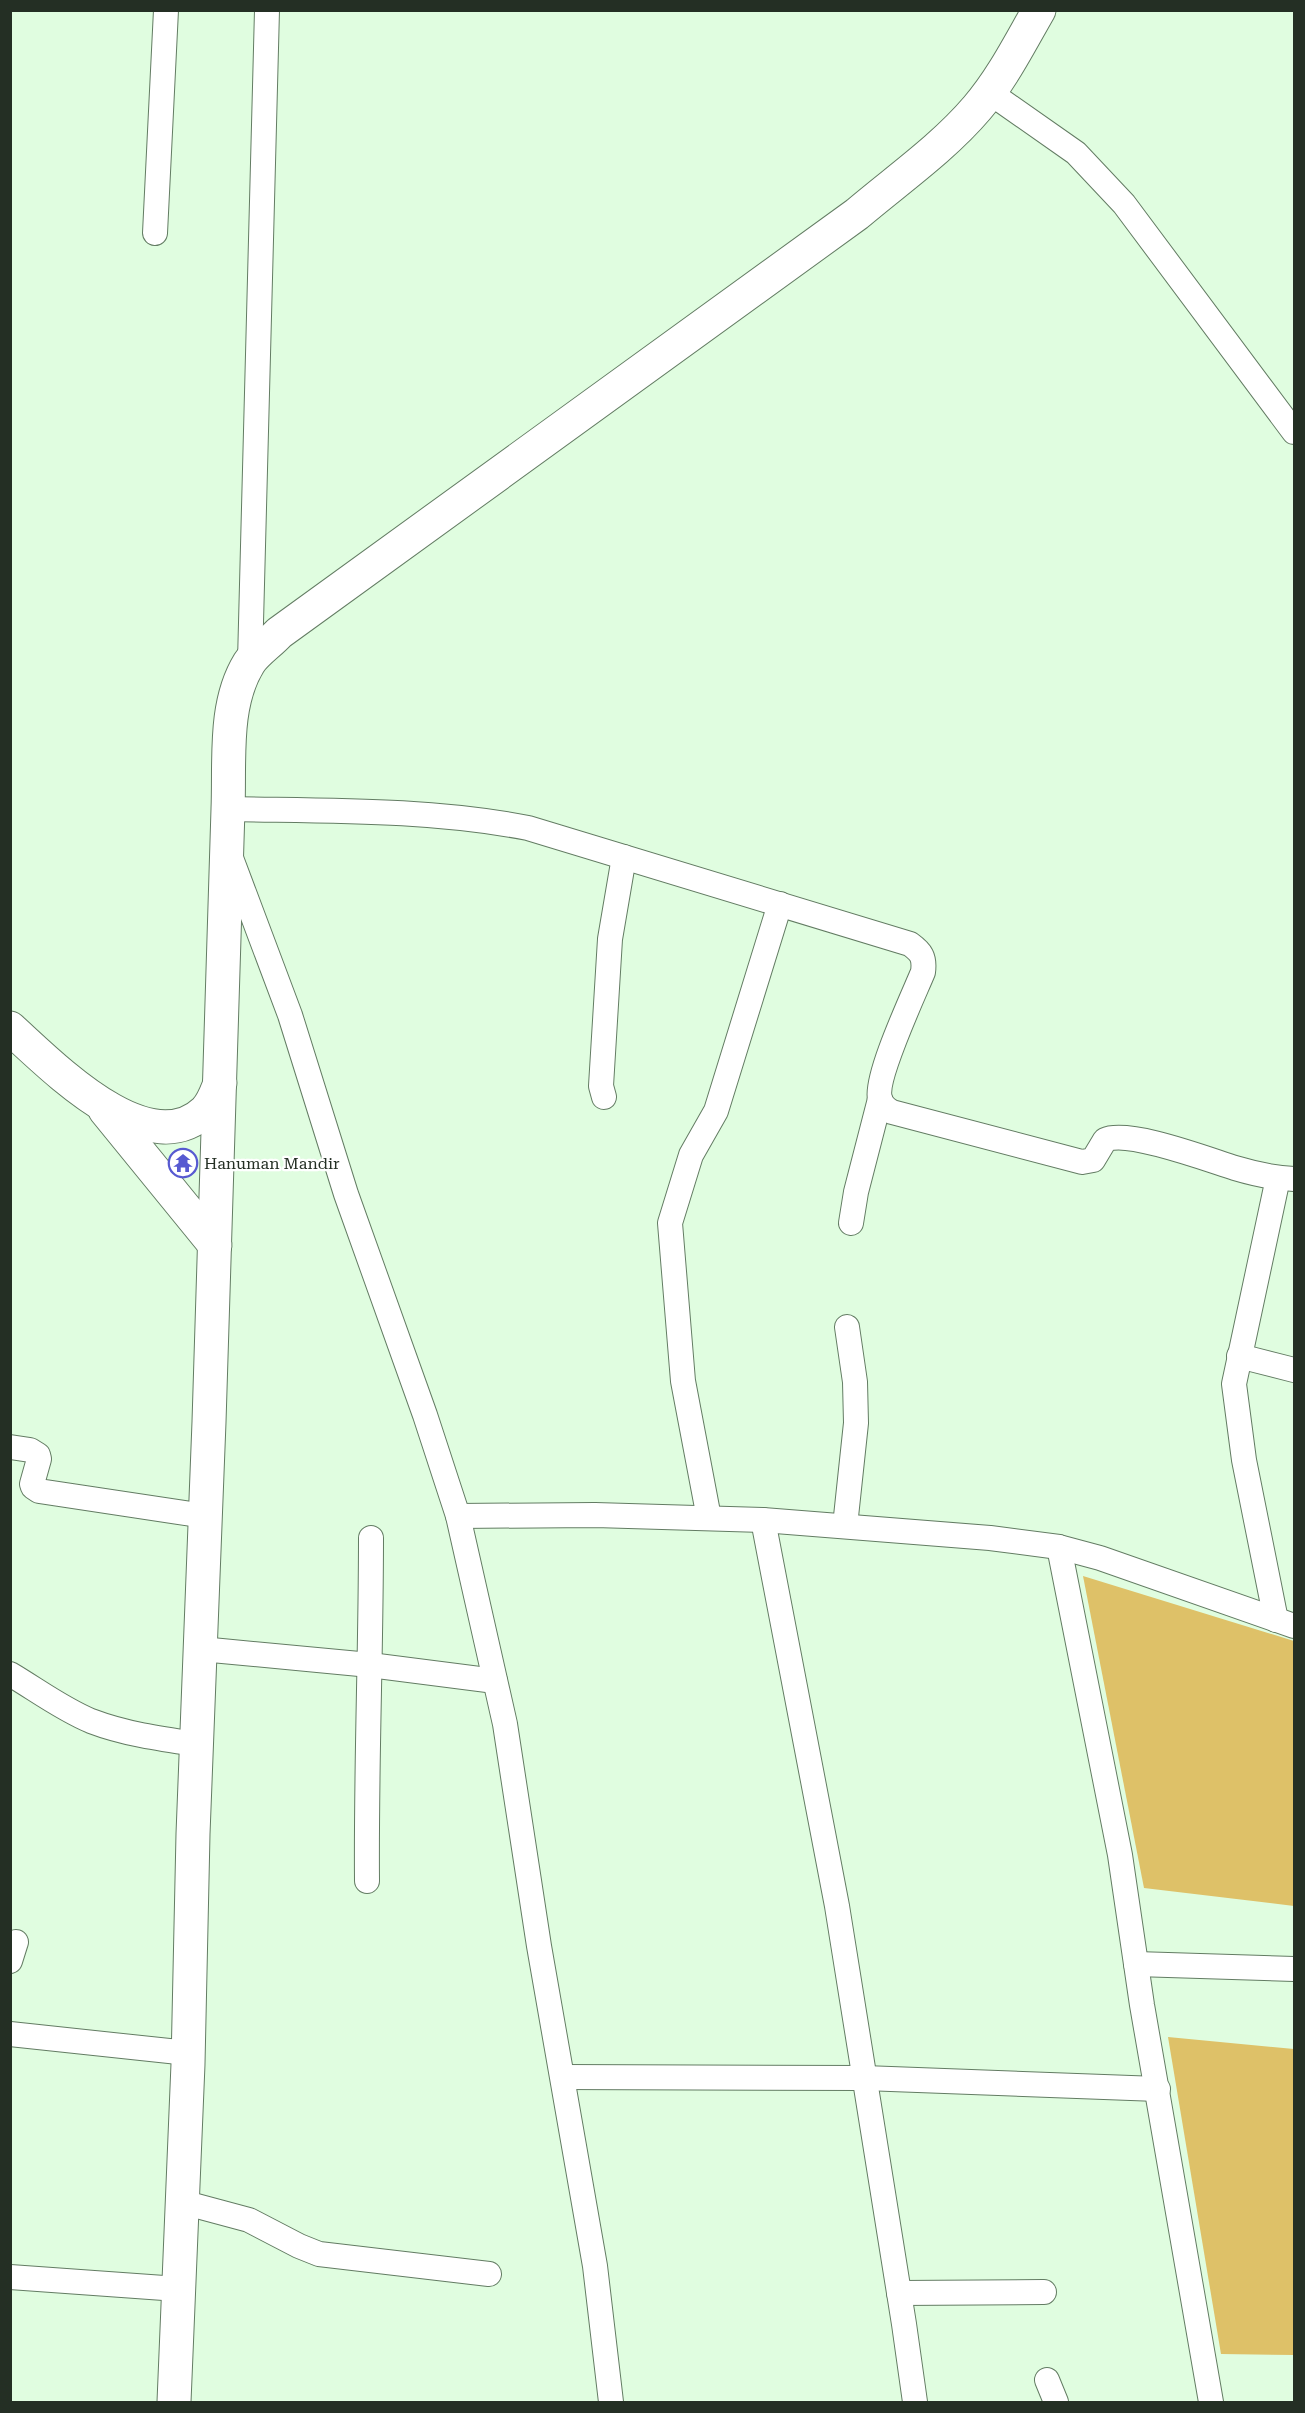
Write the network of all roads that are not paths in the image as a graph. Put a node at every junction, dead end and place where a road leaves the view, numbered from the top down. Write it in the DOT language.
graph roads {
  1 [pos="166,10"];
  2 [pos="267,10"];
  3 [pos="1039,10"];
  4 [pos="988,92"];
  5 [pos="155,233"];
  6 [pos="1294,432"];
  7 [pos="250,661"];
  8 [pos="228,809"];
  9 [pos="226,845"];
  10 [pos="624,857"];
  11 [pos="780,904"];
  12 [pos="10,1028"];
  13 [pos="220,1083"];
  14 [pos="604,1097"];
  15 [pos="880,1099"];
  16 [pos="100,1104"];
  17 [pos="1286,1179"];
  18 [pos="851,1223"];
  19 [pos="215,1245"];
  20 [pos="847,1327"];
  21 [pos="1239,1356"];
  22 [pos="1294,1370"];
  23 [pos="10,1447"];
  24 [pos="205,1516"];
  25 [pos="458,1516"];
  26 [pos="710,1518"];
  27 [pos="763,1520"];
  28 [pos="845,1526"];
  29 [pos="371,1538"];
  30 [pos="1059,1547"];
  31 [pos="1285,1623"];
  32 [pos="201,1648"];
  33 [pos="370,1665"];
  34 [pos="10,1674"];
  35 [pos="495,1681"];
  36 [pos="196,1744"];
  37 [pos="367,1881"];
  38 [pos="1136,1964"];
  39 [pos="1294,1969"];
  40 [pos="10,2034"];
  41 [pos="188,2053"];
  42 [pos="563,2077"];
  43 [pos="864,2078"];
  44 [pos="1158,2089"];
  45 [pos="182,2202"];
  46 [pos="489,2274"];
  47 [pos="10,2277"];
  48 [pos="178,2289"];
  49 [pos="1044,2292"];
  50 [pos="899,2293"];
  51 [pos="1047,2380"];
  52 [pos="174,2403"];
  53 [pos="611,2403"];
  54 [pos="915,2403"];
  55 [pos="1056,2403"];
  56 [pos="1211,2403"];
  1 -- 5 [label="street"];
  2 -- 7 [label="street"];
  3 -- 4 [label="street"];
  4 -- 6 [label="street"];
  4 -- 7 [label="street"];
  7 -- 8 [label="street"];
  8 -- 9 [label="street"];
  8 -- 10 [label="street"];
  9 -- 13 [label="street"];
  9 -- 25 [label="street"];
  10 -- 11 [label="street"];
  10 -- 14 [label="street"];
  11 -- 15 [label="street"];
  11 -- 26 [label="street"];
  12 -- 16 [label="street"];
  13 -- 16 [label="street"];
  13 -- 19 [label="street"];
  15 -- 17 [label="street"];
  15 -- 18 [label="street"];
  16 -- 19 [label="street"];
  17 -- 21 [label="street"];
  19 -- 24 [label="street"];
  20 -- 28 [label="street"];
  21 -- 22 [label="street"];
  21 -- 31 [label="street"];
  23 -- 24 [label="street"];
  24 -- 32 [label="street"];
  25 -- 26 [label="street"];
  25 -- 35 [label="street"];
  26 -- 27 [label="street"];
  27 -- 28 [label="street"];
  27 -- 43 [label="street"];
  28 -- 30 [label="street"];
  29 -- 33 [label="street"];
  30 -- 31 [label="street"];
  30 -- 38 [label="street"];
  32 -- 33 [label="street"];
  32 -- 36 [label="street"];
  33 -- 35 [label="street"];
  33 -- 37 [label="street"];
  34 -- 36 [label="street"];
  35 -- 42 [label="street"];
  36 -- 41 [label="street"];
  38 -- 39 [label="street"];
  38 -- 44 [label="street"];
  40 -- 41 [label="street"];
  41 -- 45 [label="street"];
  42 -- 43 [label="street"];
  42 -- 53 [label="street"];
  43 -- 44 [label="street"];
  43 -- 50 [label="street"];
  44 -- 56 [label="street"];
  45 -- 46 [label="street"];
  45 -- 48 [label="street"];
  47 -- 48 [label="street"];
  48 -- 52 [label="street"];
  49 -- 50 [label="street"];
  50 -- 54 [label="street"];
  51 -- 55 [label="street"];
}
